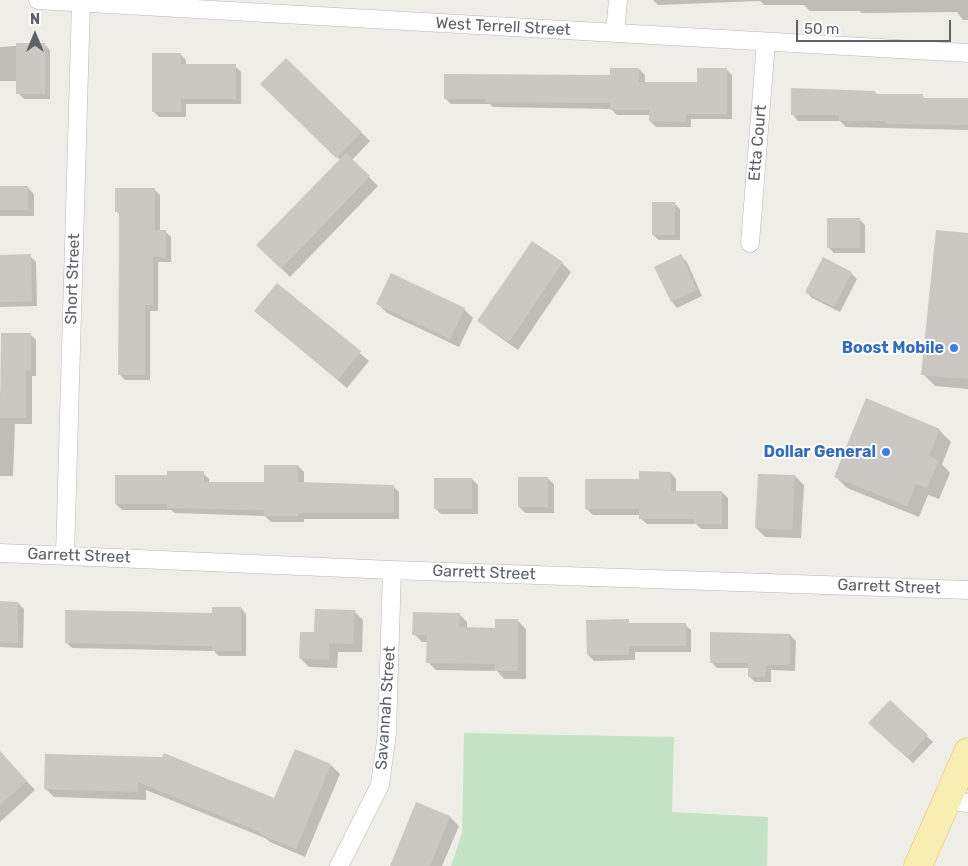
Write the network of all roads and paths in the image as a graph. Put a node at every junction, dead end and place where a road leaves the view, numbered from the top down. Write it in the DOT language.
graph roads {
  1 [pos="38,0"];
  2 [pos="618,0"];
  3 [pos="81,3"];
  4 [pos="615,33"];
  5 [pos="766,42"];
  6 [pos="968,53"];
  7 [pos="750,243"];
  8 [pos="0,553"];
  9 [pos="65,555"];
  10 [pos="392,570"];
  11 [pos="968,590"];
  12 [pos="968,752"];
  13 [pos="957,802"];
  14 [pos="339,866"];
  15 [pos="918,866"];
  1 -- 3 [label="street, West Terrell Street"];
  2 -- 4 [label="street"];
  3 -- 4 [label="street, West Terrell Street"];
  3 -- 9 [label="street, Short Street"];
  4 -- 5 [label="street, West Terrell Street"];
  5 -- 6 [label="street, West Terrell Street"];
  5 -- 7 [label="street, Etta Court"];
  8 -- 9 [label="street, Garrett Street"];
  9 -- 10 [label="street, Garrett Street"];
  10 -- 11 [label="street, Garrett Street"];
  10 -- 14 [label="street, Savannah Street"];
  12 -- 13 [label="main road"];
  13 -- 15 [label="main road"];
}
